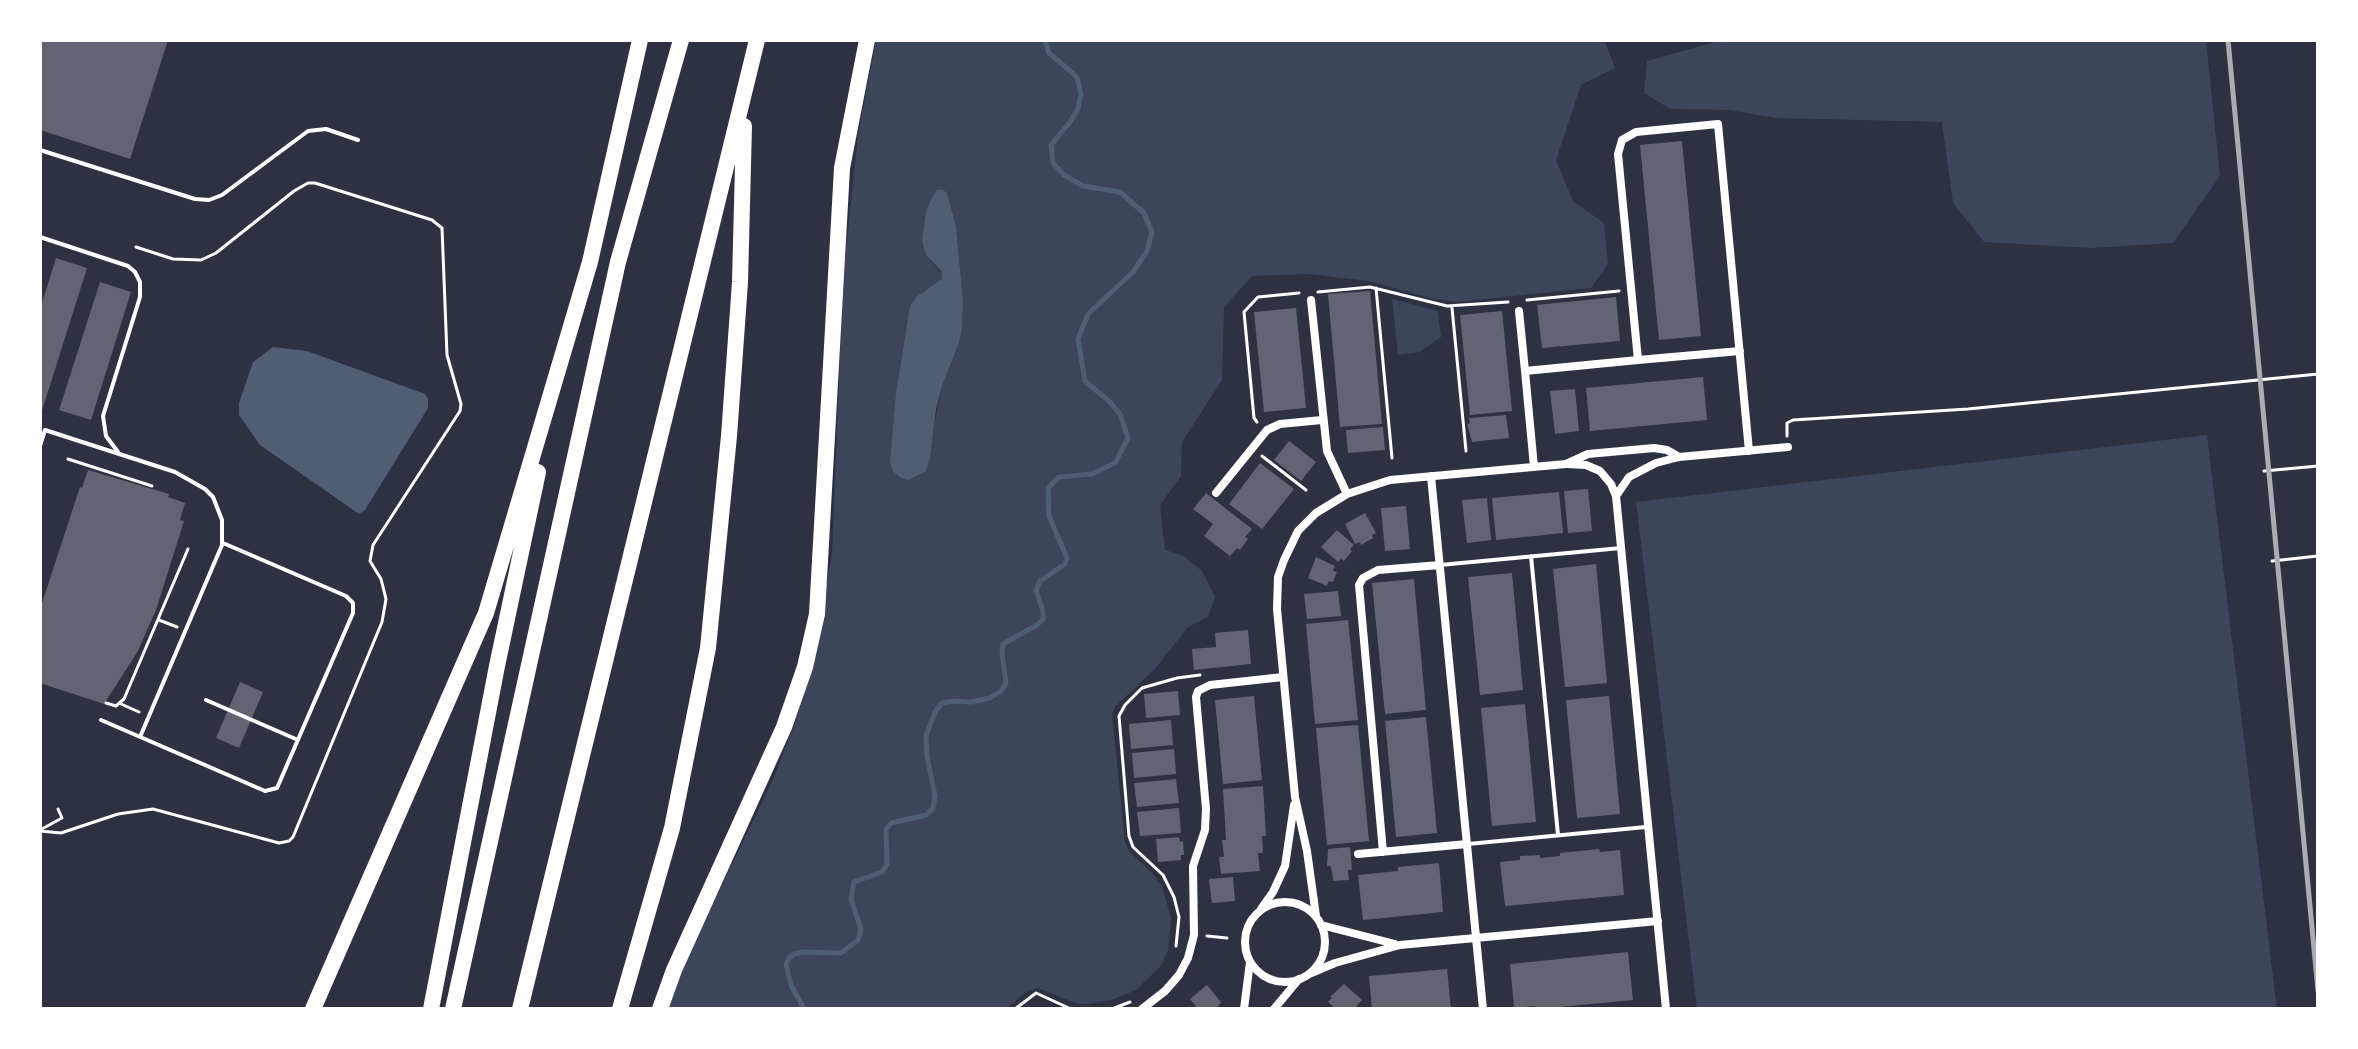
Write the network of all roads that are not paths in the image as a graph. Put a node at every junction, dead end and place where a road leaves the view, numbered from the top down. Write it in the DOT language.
graph roads {
  1 [pos="640,40"];
  2 [pos="681,40"];
  3 [pos="757,40"];
  4 [pos="867,40"];
  5 [pos="745,93"];
  6 [pos="358,140"];
  7 [pos="40,150"];
  8 [pos="40,237"];
  9 [pos="1311,300"];
  10 [pos="1519,311"];
  11 [pos="1740,351"];
  12 [pos="1638,360"];
  13 [pos="1525,371"];
  14 [pos="555,384"];
  15 [pos="1322,420"];
  16 [pos="40,446"];
  17 [pos="1788,447"];
  18 [pos="1749,451"];
  19 [pos="124,455"];
  20 [pos="1679,457"];
  21 [pos="1566,464"];
  22 [pos="1534,467"];
  23 [pos="1431,476"];
  24 [pos="1216,493"];
  25 [pos="1347,494"];
  26 [pos="1616,496"];
  27 [pos="223,543"];
  28 [pos="1621,548"];
  29 [pos="1531,556"];
  30 [pos="1440,565"];
  31 [pos="1283,677"];
  32 [pos="206,700"];
  33 [pos="101,720"];
  34 [pos="140,737"];
  35 [pos="298,740"];
  36 [pos="1295,797"];
  37 [pos="1649,827"];
  38 [pos="1558,835"];
  39 [pos="1467,844"];
  40 [pos="1383,852"];
  41 [pos="1358,854"];
  42 [pos="1259,912"];
  43 [pos="1318,920"];
  44 [pos="1658,921"];
  45 [pos="1476,938"];
  46 [pos="1400,945"];
  47 [pos="1250,961"];
  48 [pos="1309,974"];
  49 [pos="1299,979"];
  50 [pos="313,1009"];
  51 [pos="431,1009"];
  52 [pos="453,1009"];
  53 [pos="520,1009"];
  54 [pos="620,1009"];
  55 [pos="660,1009"];
  56 [pos="1142,1009"];
  57 [pos="1244,1009"];
  58 [pos="1274,1009"];
  59 [pos="1483,1009"];
  60 [pos="1666,1009"];
  1 -- 14 [label="highway"];
  2 -- 52 [label="highway"];
  3 -- 5 [label="highway"];
  4 -- 55 [label="highway"];
  5 -- 53 [label="highway"];
  5 -- 54 [label="highway"];
  6 -- 7 [label="lane"];
  8 -- 19 [label="lane"];
  9 -- 15 [label="street"];
  10 -- 13 [label="street"];
  11 -- 12 [label="street"];
  11 -- 12 [label="street"];
  11 -- 18 [label="street"];
  12 -- 13 [label="street"];
  13 -- 22 [label="street"];
  14 -- 50 [label="highway"];
  14 -- 51 [label="highway"];
  15 -- 24 [label="street"];
  15 -- 25 [label="street"];
  16 -- 19 [label="lane"];
  17 -- 18 [label="street"];
  18 -- 20 [label="street"];
  19 -- 27 [label="lane"];
  20 -- 21 [label="street"];
  20 -- 26 [label="street"];
  21 -- 22 [label="street"];
  21 -- 26 [label="street"];
  22 -- 23 [label="street"];
  23 -- 25 [label="street"];
  23 -- 30 [label="street"];
  25 -- 31 [label="street"];
  26 -- 28 [label="street"];
  27 -- 34 [label="lane"];
  27 -- 35 [label="lane"];
  28 -- 29 [label="lane"];
  28 -- 37 [label="street"];
  29 -- 30 [label="lane"];
  29 -- 38 [label="lane"];
  30 -- 39 [label="street"];
  30 -- 40 [label="street"];
  31 -- 36 [label="street"];
  31 -- 56 [label="street"];
  32 -- 35 [label="lane"];
  33 -- 34 [label="lane"];
  34 -- 35 [label="lane"];
  36 -- 42 [label="street"];
  36 -- 43 [label="street"];
  37 -- 38 [label="lane"];
  37 -- 44 [label="street"];
  38 -- 39 [label="lane"];
  39 -- 40 [label="street"];
  39 -- 45 [label="street"];
  40 -- 41 [label="street"];
  42 -- 43 [label="street"];
  42 -- 47 [label="street"];
  43 -- 46 [label="street"];
  43 -- 48 [label="street"];
  44 -- 45 [label="street"];
  44 -- 60 [label="street"];
  45 -- 46 [label="street"];
  45 -- 59 [label="street"];
  46 -- 48 [label="street"];
  47 -- 49 [label="street"];
  47 -- 57 [label="street"];
  48 -- 49 [label="street"];
  49 -- 58 [label="street"];
}
